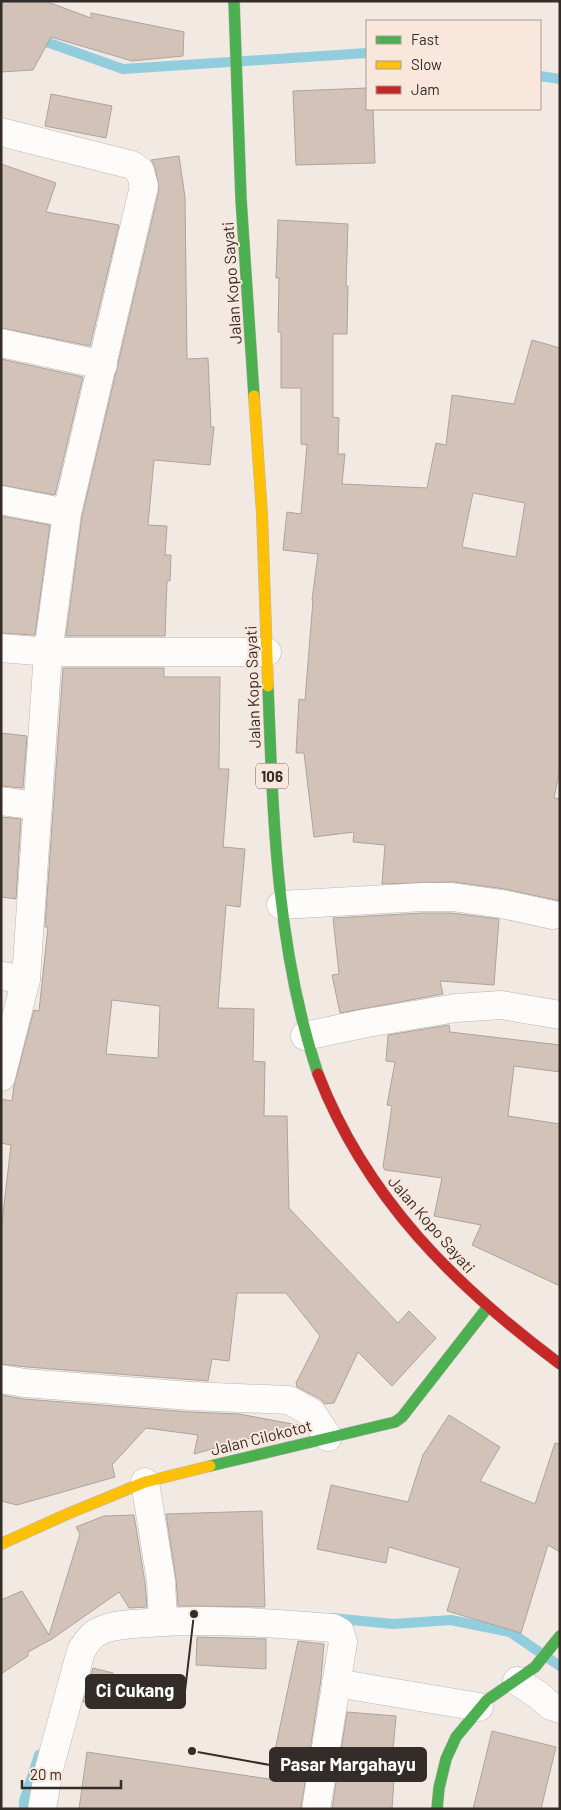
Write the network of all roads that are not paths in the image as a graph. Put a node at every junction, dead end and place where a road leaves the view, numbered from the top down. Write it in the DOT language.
graph roads {
  1 [pos="234,1"];
  2 [pos="1,132"];
  3 [pos="1,343"];
  4 [pos="103,365"];
  5 [pos="1,500"];
  6 [pos="67,513"];
  7 [pos="1,648"];
  8 [pos="48,652"];
  9 [pos="267,652"];
  10 [pos="1,801"];
  11 [pos="38,806"];
  12 [pos="281,905"];
  13 [pos="553,915"];
  14 [pos="14,978"];
  15 [pos="560,1015"];
  16 [pos="305,1036"];
  17 [pos="1,1077"];
  18 [pos="487,1308"];
  19 [pos="560,1364"];
  20 [pos="1,1379"];
  21 [pos="328,1437"];
  22 [pos="145,1482"];
  23 [pos="1,1544"];
  24 [pos="163,1620"];
  25 [pos="560,1636"];
  26 [pos="526,1674"];
  27 [pos="336,1683"];
  28 [pos="479,1707"];
  29 [pos="560,1709"];
  30 [pos="42,1809"];
  31 [pos="316,1809"];
  32 [pos="437,1809"];
  1 -- 9 [label="main road, Jalan Kopo Sayati / 106"];
  2 -- 4 [label="street"];
  3 -- 4 [label="street"];
  4 -- 6 [label="street"];
  5 -- 6 [label="street"];
  6 -- 8 [label="street"];
  7 -- 8 [label="street"];
  8 -- 9 [label="street"];
  8 -- 11 [label="street"];
  9 -- 12 [label="main road, Jalan Kopo Sayati / 106"];
  10 -- 11 [label="street"];
  11 -- 14 [label="street"];
  12 -- 13 [label="street"];
  12 -- 16 [label="main road, Jalan Kopo Sayati / 106"];
  14 -- 17 [label="street"];
  15 -- 16 [label="street"];
  16 -- 18 [label="main road, Jalan Kopo Sayati / 106"];
  18 -- 19 [label="main road, Jalan Kopo Sayati / 106"];
  18 -- 21 [label="main road, Jalan Cilokotot"];
  20 -- 21 [label="street"];
  21 -- 22 [label="main road, Jalan Cilokotot"];
  22 -- 23 [label="main road, Jalan Cilokotot"];
  22 -- 24 [label="street"];
  24 -- 27 [label="street"];
  24 -- 30 [label="street"];
  25 -- 26 [label="main road"];
  26 -- 28 [label="main road"];
  26 -- 29 [label="street"];
  27 -- 28 [label="street"];
  27 -- 31 [label="street"];
  28 -- 32 [label="main road"];
}
